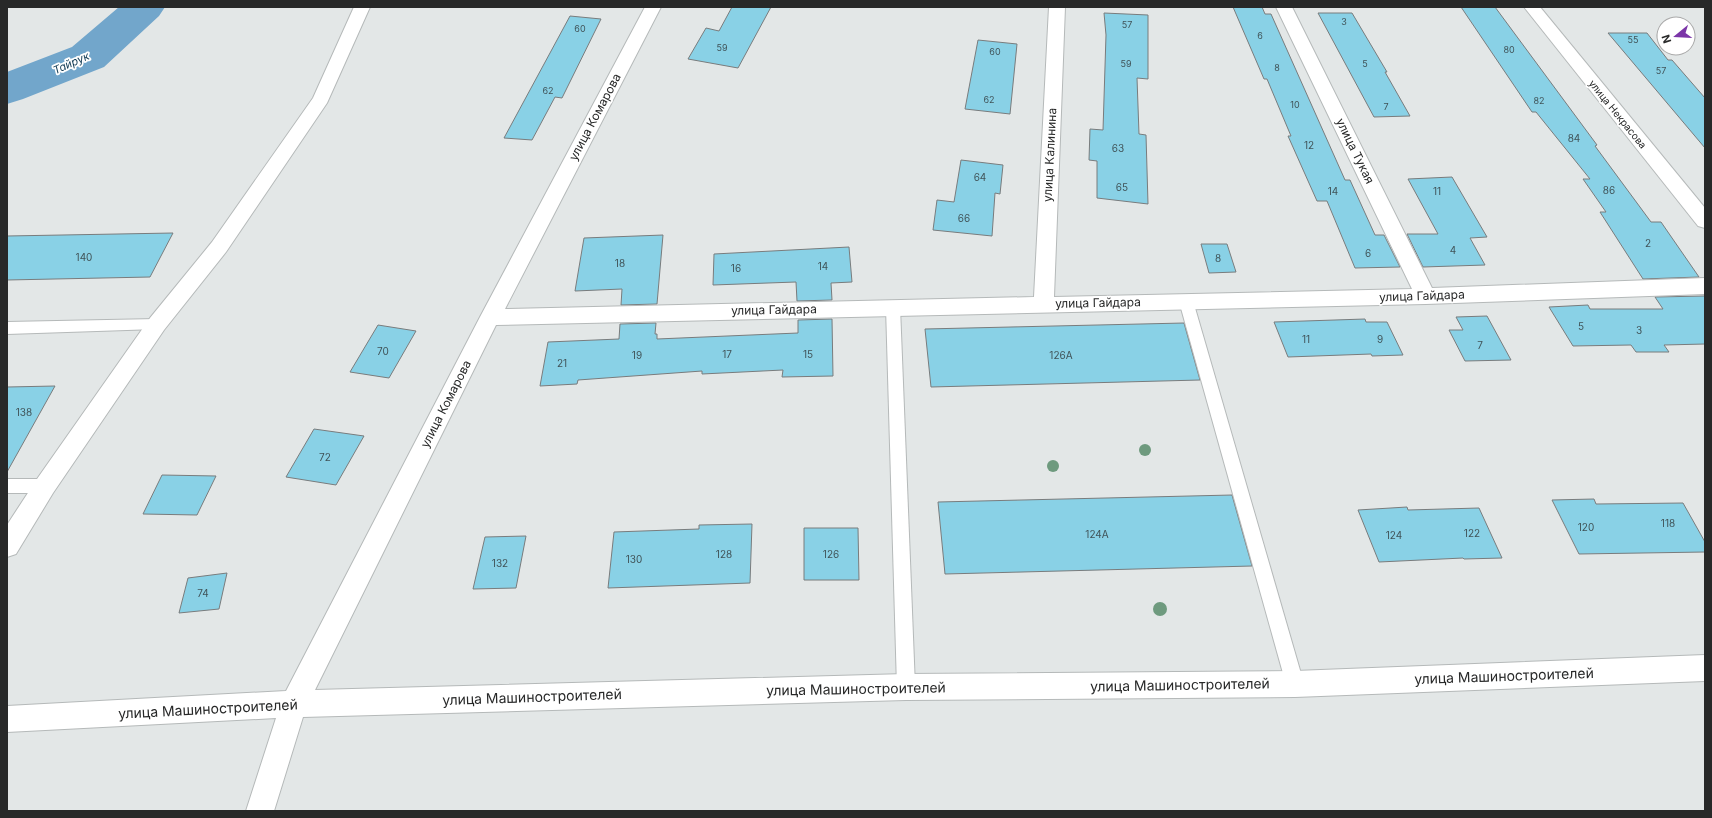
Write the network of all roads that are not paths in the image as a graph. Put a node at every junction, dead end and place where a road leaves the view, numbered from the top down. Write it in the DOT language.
graph roads {
  1 [pos="362,7"];
  2 [pos="653,7"];
  3 [pos="1057,7"];
  4 [pos="1284,7"];
  5 [pos="1532,7"];
  6 [pos="1705,221"];
  7 [pos="1705,286"];
  8 [pos="1426,296"];
  9 [pos="1186,301"];
  10 [pos="1044,304"];
  11 [pos="893,307"];
  12 [pos="490,317"];
  13 [pos="157,324"];
  14 [pos="7,328"];
  15 [pos="7,486"];
  16 [pos="44,486"];
  17 [pos="7,546"];
  18 [pos="1705,668"];
  19 [pos="1296,684"];
  20 [pos="906,687"];
  21 [pos="294,704"];
  22 [pos="7,719"];
  23 [pos="260,811"];
  1 -- 13 [label="street"];
  2 -- 12 [label="street, улица Комарова"];
  3 -- 10 [label="street, улица Калинина"];
  4 -- 8 [label="street, улица Тукая"];
  5 -- 6 [label="street, улица Некрасова"];
  7 -- 8 [label="street, улица Гайдара"];
  8 -- 9 [label="street, улица Гайдара"];
  9 -- 10 [label="street, улица Гайдара"];
  9 -- 19 [label="lane"];
  10 -- 11 [label="street, улица Гайдара"];
  11 -- 12 [label="street, улица Гайдара"];
  11 -- 20 [label="lane"];
  12 -- 21 [label="street, улица Комарова"];
  13 -- 14 [label="lane"];
  13 -- 16 [label="street"];
  15 -- 16 [label="lane"];
  16 -- 17 [label="street"];
  18 -- 19 [label="street, улица Машиностроителей"];
  19 -- 20 [label="street, улица Машиностроителей"];
  20 -- 21 [label="street, улица Машиностроителей"];
  21 -- 22 [label="street, улица Машиностроителей"];
  21 -- 23 [label="street, улица Комарова"];
}
